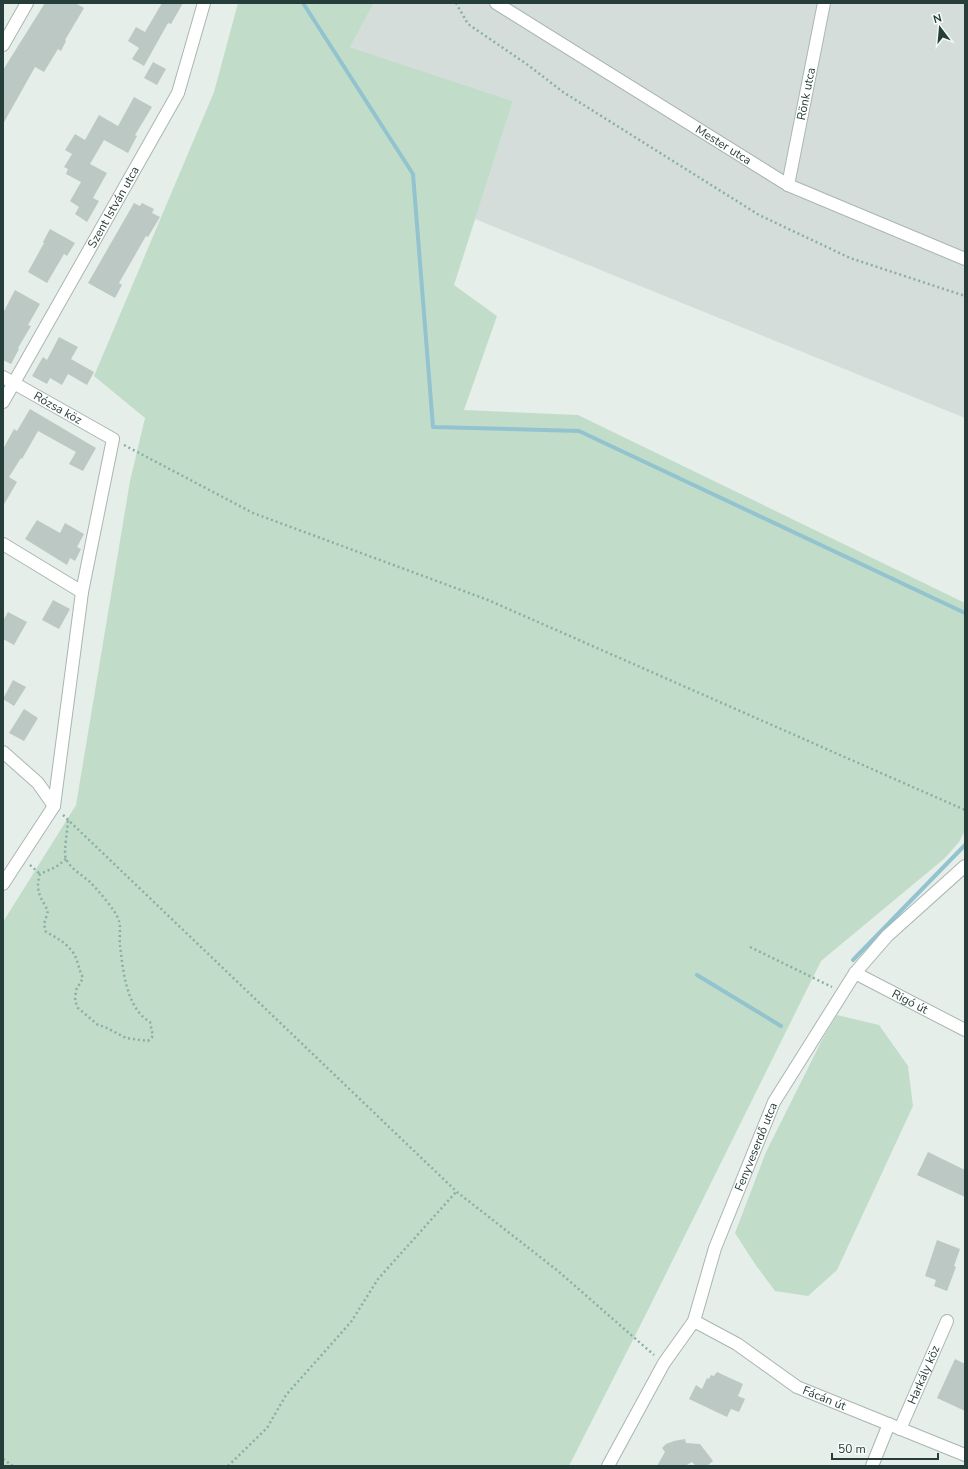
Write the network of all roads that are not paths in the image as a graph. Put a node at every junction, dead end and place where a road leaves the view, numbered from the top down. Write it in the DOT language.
graph roads {
  1 [pos="27,3"];
  2 [pos="204,3"];
  3 [pos="496,3"];
  4 [pos="824,3"];
  5 [pos="3,46"];
  6 [pos="788,185"];
  7 [pos="965,259"];
  8 [pos="8,380"];
  9 [pos="3,402"];
  10 [pos="3,544"];
  11 [pos="82,592"];
  12 [pos="3,752"];
  13 [pos="54,806"];
  14 [pos="965,866"];
  15 [pos="3,884"];
  16 [pos="855,973"];
  17 [pos="965,1030"];
  18 [pos="694,1321"];
  19 [pos="947,1321"];
  20 [pos="888,1424"];
  21 [pos="900,1429"];
  22 [pos="965,1455"];
  23 [pos="608,1466"];
  24 [pos="872,1466"];
  1 -- 5 [label="street"];
  2 -- 8 [label="street, Szent István utca"];
  3 -- 6 [label="street, Mester utca"];
  4 -- 6 [label="street, Rönk utca"];
  6 -- 7 [label="street, Mester utca"];
  8 -- 9 [label="street, Szent István utca"];
  8 -- 11 [label="street, Rózsa köz"];
  10 -- 11 [label="street"];
  11 -- 13 [label="street"];
  12 -- 13 [label="street"];
  13 -- 15 [label="street"];
  14 -- 16 [label="street, Fenyveserdő utca"];
  16 -- 17 [label="street, Rigó út"];
  16 -- 18 [label="street, Fenyveserdő utca"];
  18 -- 20 [label="street, Fácán út"];
  18 -- 23 [label="street, Fenyveserdő utca"];
  19 -- 21 [label="street, Harkály köz"];
  20 -- 21 [label="street, Fácán út"];
  20 -- 24 [label="street"];
  21 -- 22 [label="street, Fácán út"];
}
